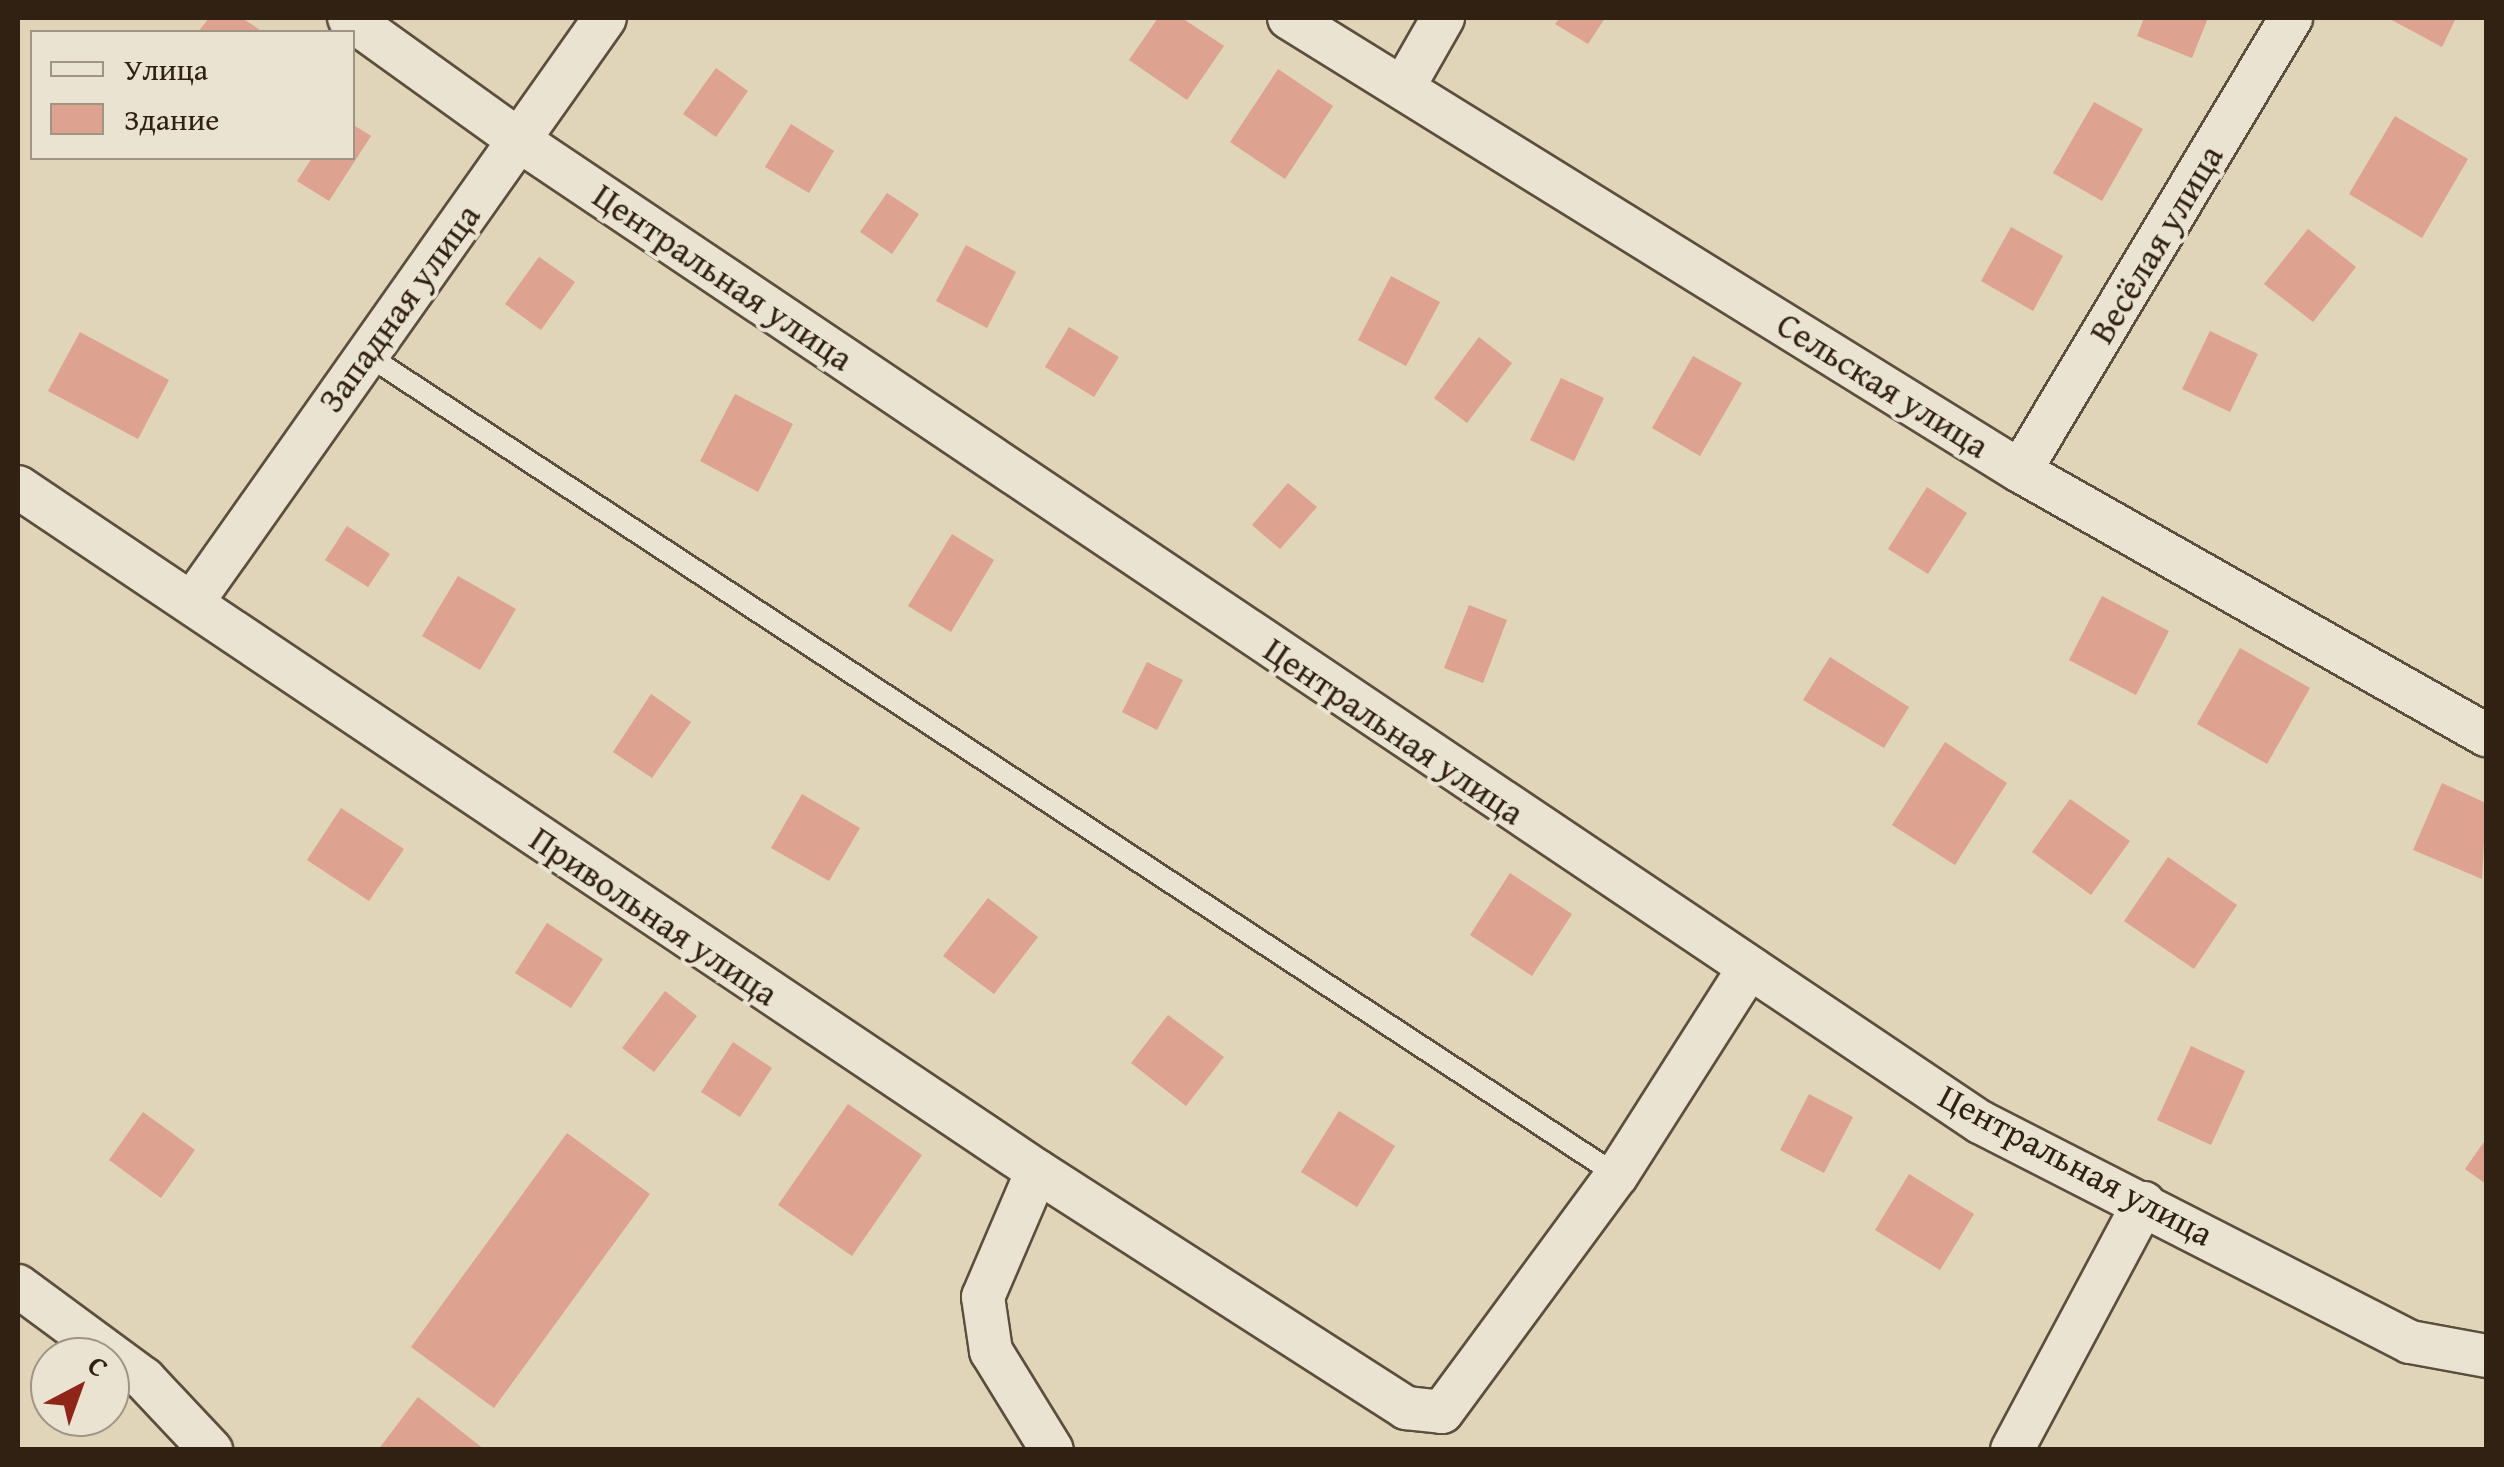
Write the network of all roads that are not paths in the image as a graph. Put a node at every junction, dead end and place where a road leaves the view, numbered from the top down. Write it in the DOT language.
graph roads {
  1 [pos="349,18"];
  2 [pos="606,18"];
  3 [pos="1289,18"];
  4 [pos="1443,18"];
  5 [pos="2290,18"];
  6 [pos="1403,88"];
  7 [pos="520,141"];
  8 [pos="364,353"];
  9 [pos="2020,470"];
  10 [pos="18,487"];
  11 [pos="194,600"];
  12 [pos="2486,735"];
  13 [pos="1748,969"];
  14 [pos="1037,1171"];
  15 [pos="1617,1175"];
  16 [pos="2144,1203"];
  17 [pos="18,1286"];
  18 [pos="2486,1356"];
  19 [pos="212,1450"];
  20 [pos="1052,1450"];
  21 [pos="2012,1450"];
  1 -- 7 [label="street, Центральная улица"];
  2 -- 7 [label="street, Западная улица"];
  3 -- 6 [label="street, Сельская улица"];
  4 -- 6 [label="street"];
  5 -- 9 [label="street, Весёлая улица"];
  6 -- 9 [label="street, Сельская улица"];
  7 -- 8 [label="street, Западная улица"];
  7 -- 13 [label="street, Центральная улица"];
  8 -- 11 [label="street, Западная улица"];
  8 -- 15 [label="lane"];
  9 -- 12 [label="street, Сельская улица"];
  10 -- 11 [label="street, Привольная улица"];
  11 -- 14 [label="street, Привольная улица"];
  13 -- 15 [label="street"];
  13 -- 16 [label="street, Центральная улица"];
  14 -- 15 [label="street, Привольная улица"];
  14 -- 20 [label="street"];
  16 -- 18 [label="street, Центральная улица"];
  16 -- 21 [label="street"];
  17 -- 19 [label="street"];
}
